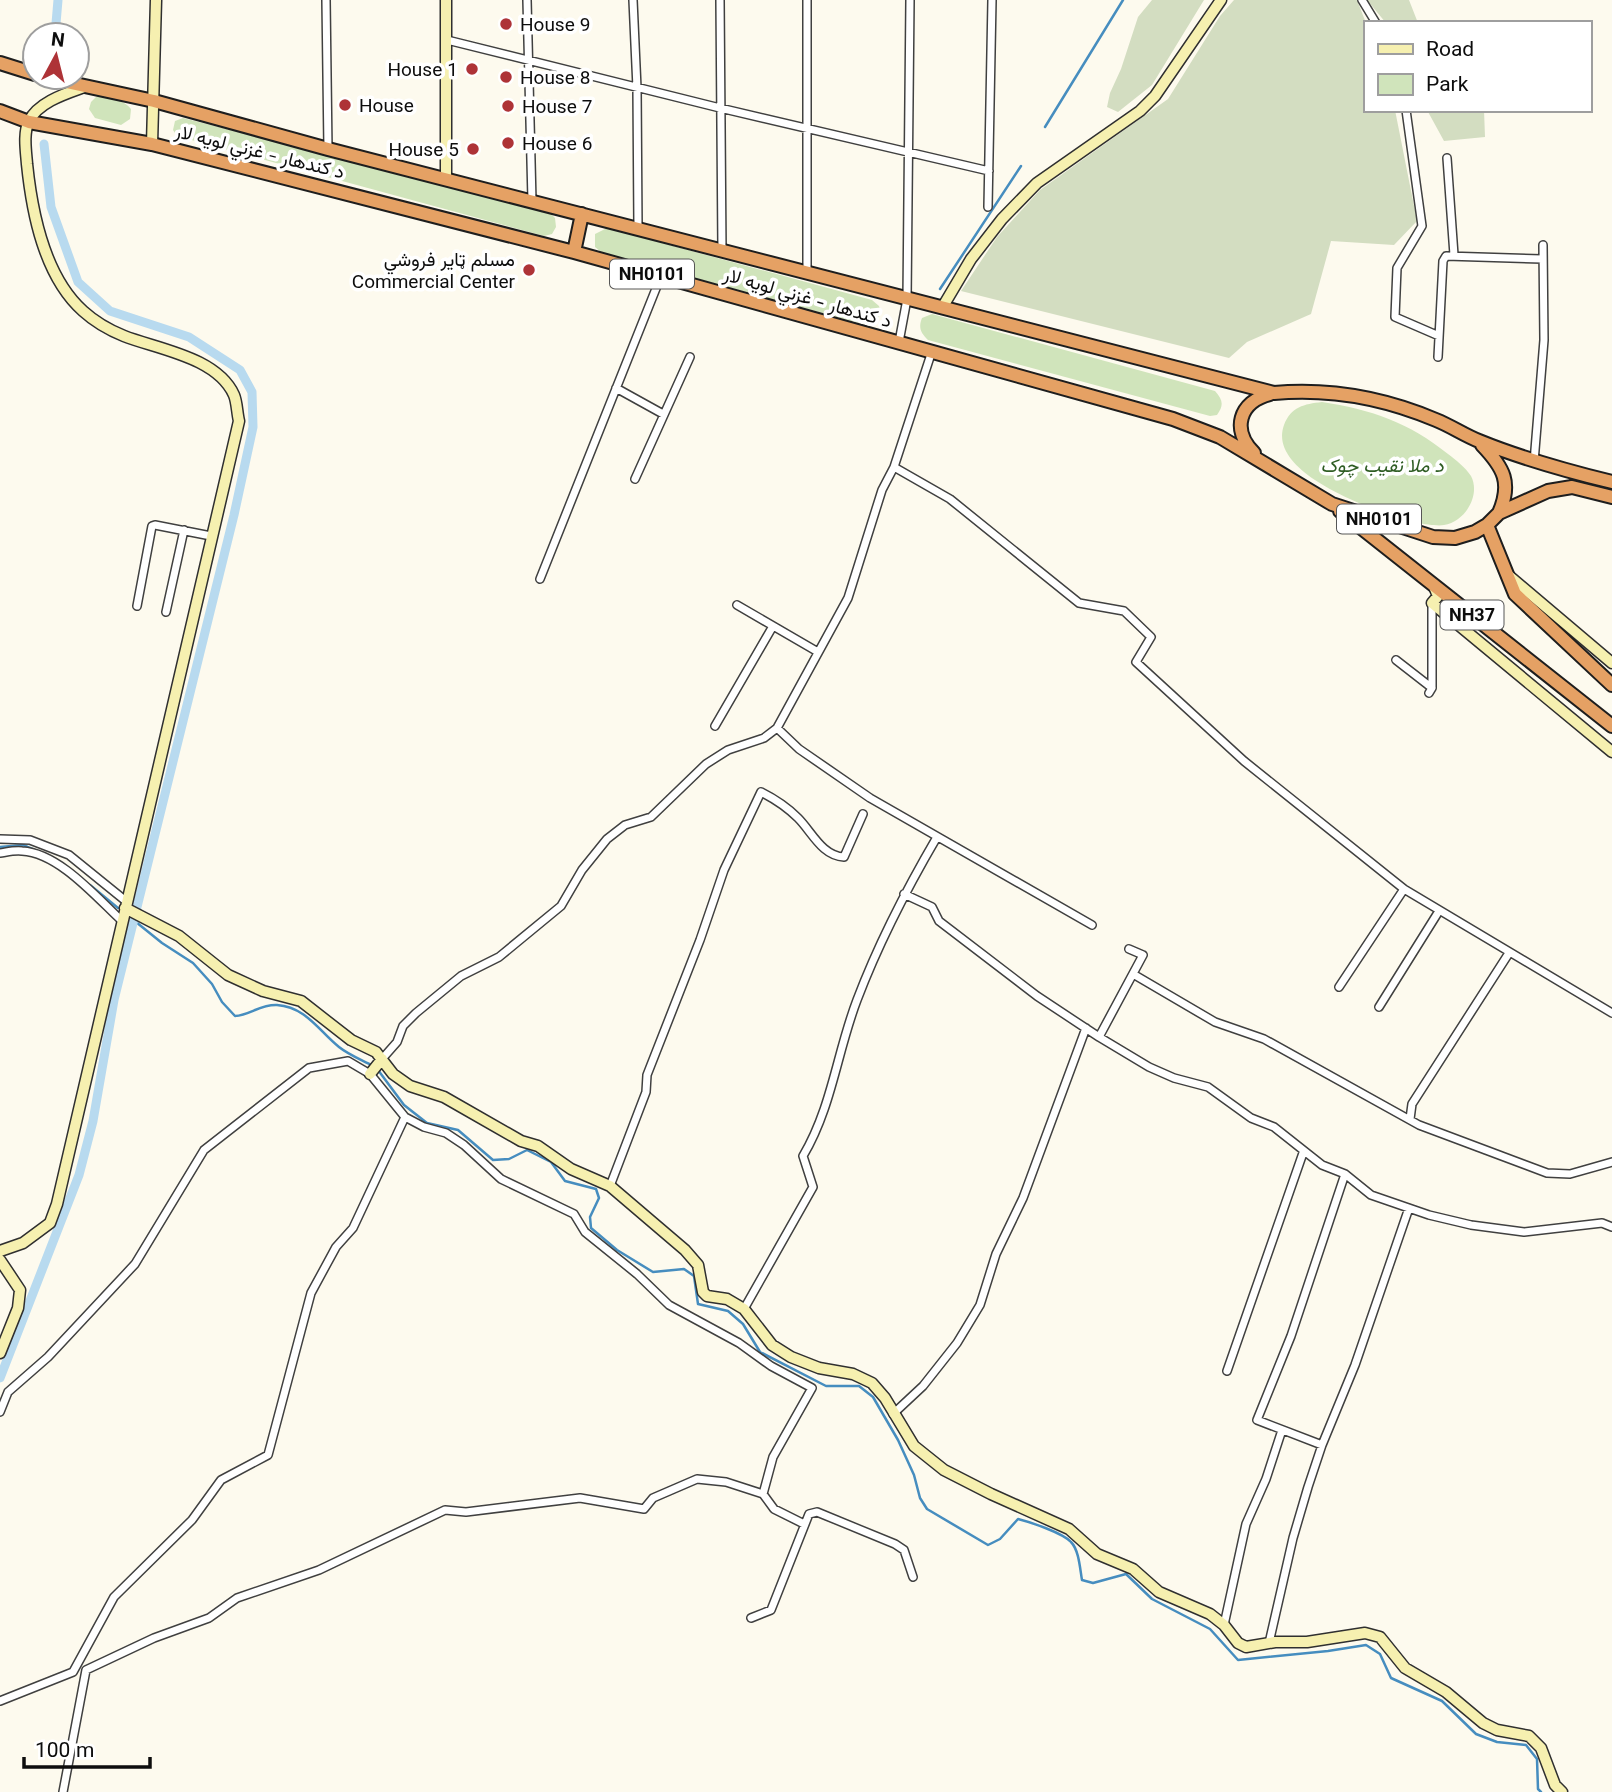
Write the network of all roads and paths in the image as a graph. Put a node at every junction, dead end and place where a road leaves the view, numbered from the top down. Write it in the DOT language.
graph roads {
  1 [pos="156,0"];
  2 [pos="326,0"];
  3 [pos="446,0"];
  4 [pos="527,0"];
  5 [pos="634,0"];
  6 [pos="720,0"];
  7 [pos="807,0"];
  8 [pos="910,0"];
  9 [pos="992,0"];
  10 [pos="1221,0"];
  11 [pos="1362,0"];
  12 [pos="1375,21"];
  13 [pos="447,40"];
  14 [pos="527,59"];
  15 [pos="0,62"];
  16 [pos="21,69"];
  17 [pos="91,87"];
  18 [pos="637,88"];
  19 [pos="73,91"];
  20 [pos="154,101"];
  21 [pos="720,108"];
  22 [pos="0,111"];
  23 [pos="1406,112"];
  24 [pos="29,122"];
  25 [pos="807,129"];
  26 [pos="152,144"];
  27 [pos="328,149"];
  28 [pos="907,152"];
  29 [pos="1447,158"];
  30 [pos="989,171"];
  31 [pos="446,179"];
  32 [pos="532,201"];
  33 [pos="988,207"];
  34 [pos="582,214"];
  35 [pos="638,228"];
  36 [pos="1543,245"];
  37 [pos="722,251"];
  38 [pos="574,252"];
  39 [pos="1454,255"];
  40 [pos="1542,259"];
  41 [pos="807,272"];
  42 [pos="661,276"];
  43 [pos="906,299"];
  44 [pos="942,308"];
  45 [pos="1439,336"];
  46 [pos="899,342"];
  47 [pos="933,351"];
  48 [pos="690,357"];
  49 [pos="1438,357"];
  50 [pos="616,388"];
  51 [pos="1274,393"];
  52 [pos="663,414"];
  53 [pos="1476,440"];
  54 [pos="1263,462"];
  55 [pos="1534,462"];
  56 [pos="894,467"];
  57 [pos="635,480"];
  58 [pos="1612,482"];
  59 [pos="1612,497"];
  60 [pos="1332,504"];
  61 [pos="1499,513"];
  62 [pos="1487,524"];
  63 [pos="184,530"];
  64 [pos="211,536"];
  65 [pos="1507,575"];
  66 [pos="540,579"];
  67 [pos="1433,583"];
  68 [pos="1432,603"];
  69 [pos="737,605"];
  70 [pos="136,606"];
  71 [pos="166,612"];
  72 [pos="773,626"];
  73 [pos="818,652"];
  74 [pos="1396,660"];
  75 [pos="1612,663"];
  76 [pos="1612,685"];
  77 [pos="715,726"];
  78 [pos="1612,726"];
  79 [pos="777,728"];
  80 [pos="1612,752"];
  81 [pos="863,814"];
  82 [pos="937,837"];
  83 [pos="0,839"];
  84 [pos="0,853"];
  85 [pos="1404,889"];
  86 [pos="904,894"];
  87 [pos="126,905"];
  88 [pos="1439,911"];
  89 [pos="122,921"];
  90 [pos="1092,925"];
  91 [pos="1129,949"];
  92 [pos="1508,953"];
  93 [pos="1133,974"];
  94 [pos="1339,987"];
  95 [pos="1379,1007"];
  96 [pos="1612,1013"];
  97 [pos="1086,1028"];
  98 [pos="1099,1037"];
  99 [pos="376,1067"];
  100 [pos="405,1118"];
  101 [pos="1410,1119"];
  102 [pos="1303,1153"];
  103 [pos="1612,1162"];
  104 [pos="1345,1174"];
  105 [pos="610,1186"];
  106 [pos="1409,1208"];
  107 [pos="1612,1227"];
  108 [pos="0,1251"];
  109 [pos="0,1261"];
  110 [pos="744,1310"];
  111 [pos="0,1353"];
  112 [pos="1227,1371"];
  113 [pos="0,1412"];
  114 [pos="894,1413"];
  115 [pos="1282,1430"];
  116 [pos="1322,1445"];
  117 [pos="763,1494"];
  118 [pos="804,1524"];
  119 [pos="913,1577"];
  120 [pos="751,1618"];
  121 [pos="1224,1625"];
  122 [pos="1269,1643"];
  123 [pos="0,1701"];
  124 [pos="63,1792"];
  125 [pos="1562,1792"];
  1 -- 20 [label="street"];
  2 -- 27 [label="street"];
  3 -- 13 [label="street"];
  4 -- 14 [label="street"];
  5 -- 18 [label="street"];
  6 -- 21 [label="street"];
  7 -- 25 [label="street"];
  8 -- 28 [label="street"];
  9 -- 30 [label="street"];
  10 -- 44 [label="street"];
  11 -- 12 [label="street"];
  13 -- 14 [label="street"];
  13 -- 31 [label="street"];
  14 -- 18 [label="street"];
  14 -- 32 [label="street"];
  15 -- 16 [label="highway"];
  17 -- 20 [label="highway, د کندهار - غزني لويه لار / NH0101"];
  18 -- 21 [label="street"];
  18 -- 35 [label="street"];
  19 -- 24 [label="street"];
  20 -- 26 [label="street"];
  20 -- 27 [label="highway, د کندهار - غزني لويه لار / NH0101"];
  21 -- 25 [label="street"];
  21 -- 37 [label="street"];
  22 -- 24 [label="highway, د کندهار - غزني لويه لار / NH0101"];
  23 -- 45 [label="street"];
  24 -- 26 [label="highway, د کندهار - غزني لويه لار / NH0101"];
  24 -- 64 [label="street"];
  25 -- 28 [label="street"];
  25 -- 41 [label="street"];
  26 -- 38 [label="highway, د کندهار - غزني لويه لار / NH0101"];
  27 -- 31 [label="highway, د کندهار - غزني لويه لار / NH0101"];
  28 -- 30 [label="street"];
  28 -- 43 [label="street"];
  29 -- 39 [label="street"];
  30 -- 33 [label="street"];
  31 -- 32 [label="highway, د کندهار - غزني لويه لار / NH0101"];
  32 -- 34 [label="highway, د کندهار - غزني لويه لار / NH0101"];
  34 -- 35 [label="highway, د کندهار - غزني لويه لار / NH0101"];
  34 -- 38 [label="highway"];
  35 -- 37 [label="highway, د کندهار - غزني لويه لار / NH0101"];
  36 -- 40 [label="street"];
  37 -- 41 [label="highway, د کندهار - غزني لويه لار / NH0101"];
  38 -- 42 [label="highway, د کندهار - غزني لويه لار / NH0101"];
  39 -- 40 [label="street"];
  39 -- 45 [label="street"];
  40 -- 55 [label="street"];
  41 -- 43 [label="highway, د کندهار - غزني لويه لار / NH0101"];
  42 -- 46 [label="highway, د کندهار - غزني لويه لار / NH0101"];
  42 -- 50 [label="street"];
  43 -- 44 [label="highway, د کندهار - غزني لويه لار / NH0101"];
  43 -- 46 [label="street"];
  44 -- 51 [label="highway, د کندهار - غزني لويه لار / NH0101"];
  45 -- 49 [label="street"];
  46 -- 47 [label="highway, د کندهار - غزني لويه لار / NH0101"];
  47 -- 54 [label="highway, د کندهار - غزني لويه لار / NH0101"];
  47 -- 56 [label="street"];
  48 -- 52 [label="street"];
  50 -- 52 [label="street"];
  50 -- 66 [label="street"];
  51 -- 53 [label="highway, د کندهار - غزني لويه لار / NH0101"];
  51 -- 54 [label="highway, NH0101"];
  52 -- 57 [label="street"];
  53 -- 55 [label="highway, د کندهار - غزني لويه لار / NH0101"];
  53 -- 61 [label="highway, د کندهار - غزني لويه لار / NH0101"];
  54 -- 60 [label="highway, د کندهار - غزني لويه لار / NH0101"];
  55 -- 58 [label="highway, د کندهار - غزني لويه لار / NH0101"];
  56 -- 73 [label="street"];
  56 -- 85 [label="street"];
  59 -- 61 [label="highway, د کندهار - غزني لويه لار / NH0101"];
  60 -- 62 [label="highway, د کندهار - غزني لويه لار / NH0101"];
  60 -- 67 [label="highway, NH37"];
  61 -- 62 [label="highway, د کندهار - غزني لويه لار / NH0101"];
  62 -- 65 [label="highway, NH37"];
  63 -- 64 [label="street"];
  63 -- 70 [label="street"];
  63 -- 71 [label="street"];
  64 -- 87 [label="street"];
  65 -- 75 [label="street"];
  65 -- 76 [label="highway, NH37"];
  67 -- 68 [label="street"];
  67 -- 78 [label="highway, NH37"];
  68 -- 74 [label="street"];
  68 -- 80 [label="street"];
  69 -- 72 [label="street"];
  72 -- 73 [label="street"];
  72 -- 77 [label="street"];
  73 -- 79 [label="street"];
  79 -- 82 [label="street"];
  79 -- 99 [label="street"];
  81 -- 105 [label="street"];
  82 -- 86 [label="street"];
  82 -- 90 [label="street"];
  83 -- 87 [label="street"];
  84 -- 89 [label="street"];
  85 -- 88 [label="street"];
  85 -- 94 [label="street"];
  86 -- 97 [label="street"];
  86 -- 110 [label="street"];
  87 -- 89 [label="street"];
  87 -- 99 [label="street"];
  88 -- 92 [label="street"];
  88 -- 95 [label="street"];
  89 -- 108 [label="street"];
  91 -- 93 [label="street"];
  92 -- 96 [label="street"];
  92 -- 101 [label="street"];
  93 -- 98 [label="street"];
  93 -- 101 [label="street"];
  97 -- 98 [label="street"];
  97 -- 114 [label="street"];
  98 -- 102 [label="street"];
  99 -- 100 [label="street"];
  99 -- 105 [label="street"];
  99 -- 113 [label="street"];
  100 -- 117 [label="street"];
  100 -- 123 [label="street"];
  101 -- 103 [label="street"];
  102 -- 104 [label="street"];
  102 -- 112 [label="street"];
  104 -- 106 [label="street"];
  104 -- 115 [label="street"];
  105 -- 110 [label="street"];
  106 -- 107 [label="street"];
  106 -- 116 [label="street"];
  109 -- 111 [label="street"];
  110 -- 114 [label="street"];
  114 -- 121 [label="street"];
  115 -- 116 [label="street"];
  115 -- 121 [label="street"];
  116 -- 122 [label="street"];
  117 -- 118 [label="street"];
  117 -- 124 [label="street"];
  118 -- 119 [label="street"];
  118 -- 120 [label="street"];
  121 -- 122 [label="street"];
  122 -- 125 [label="street"];
}
